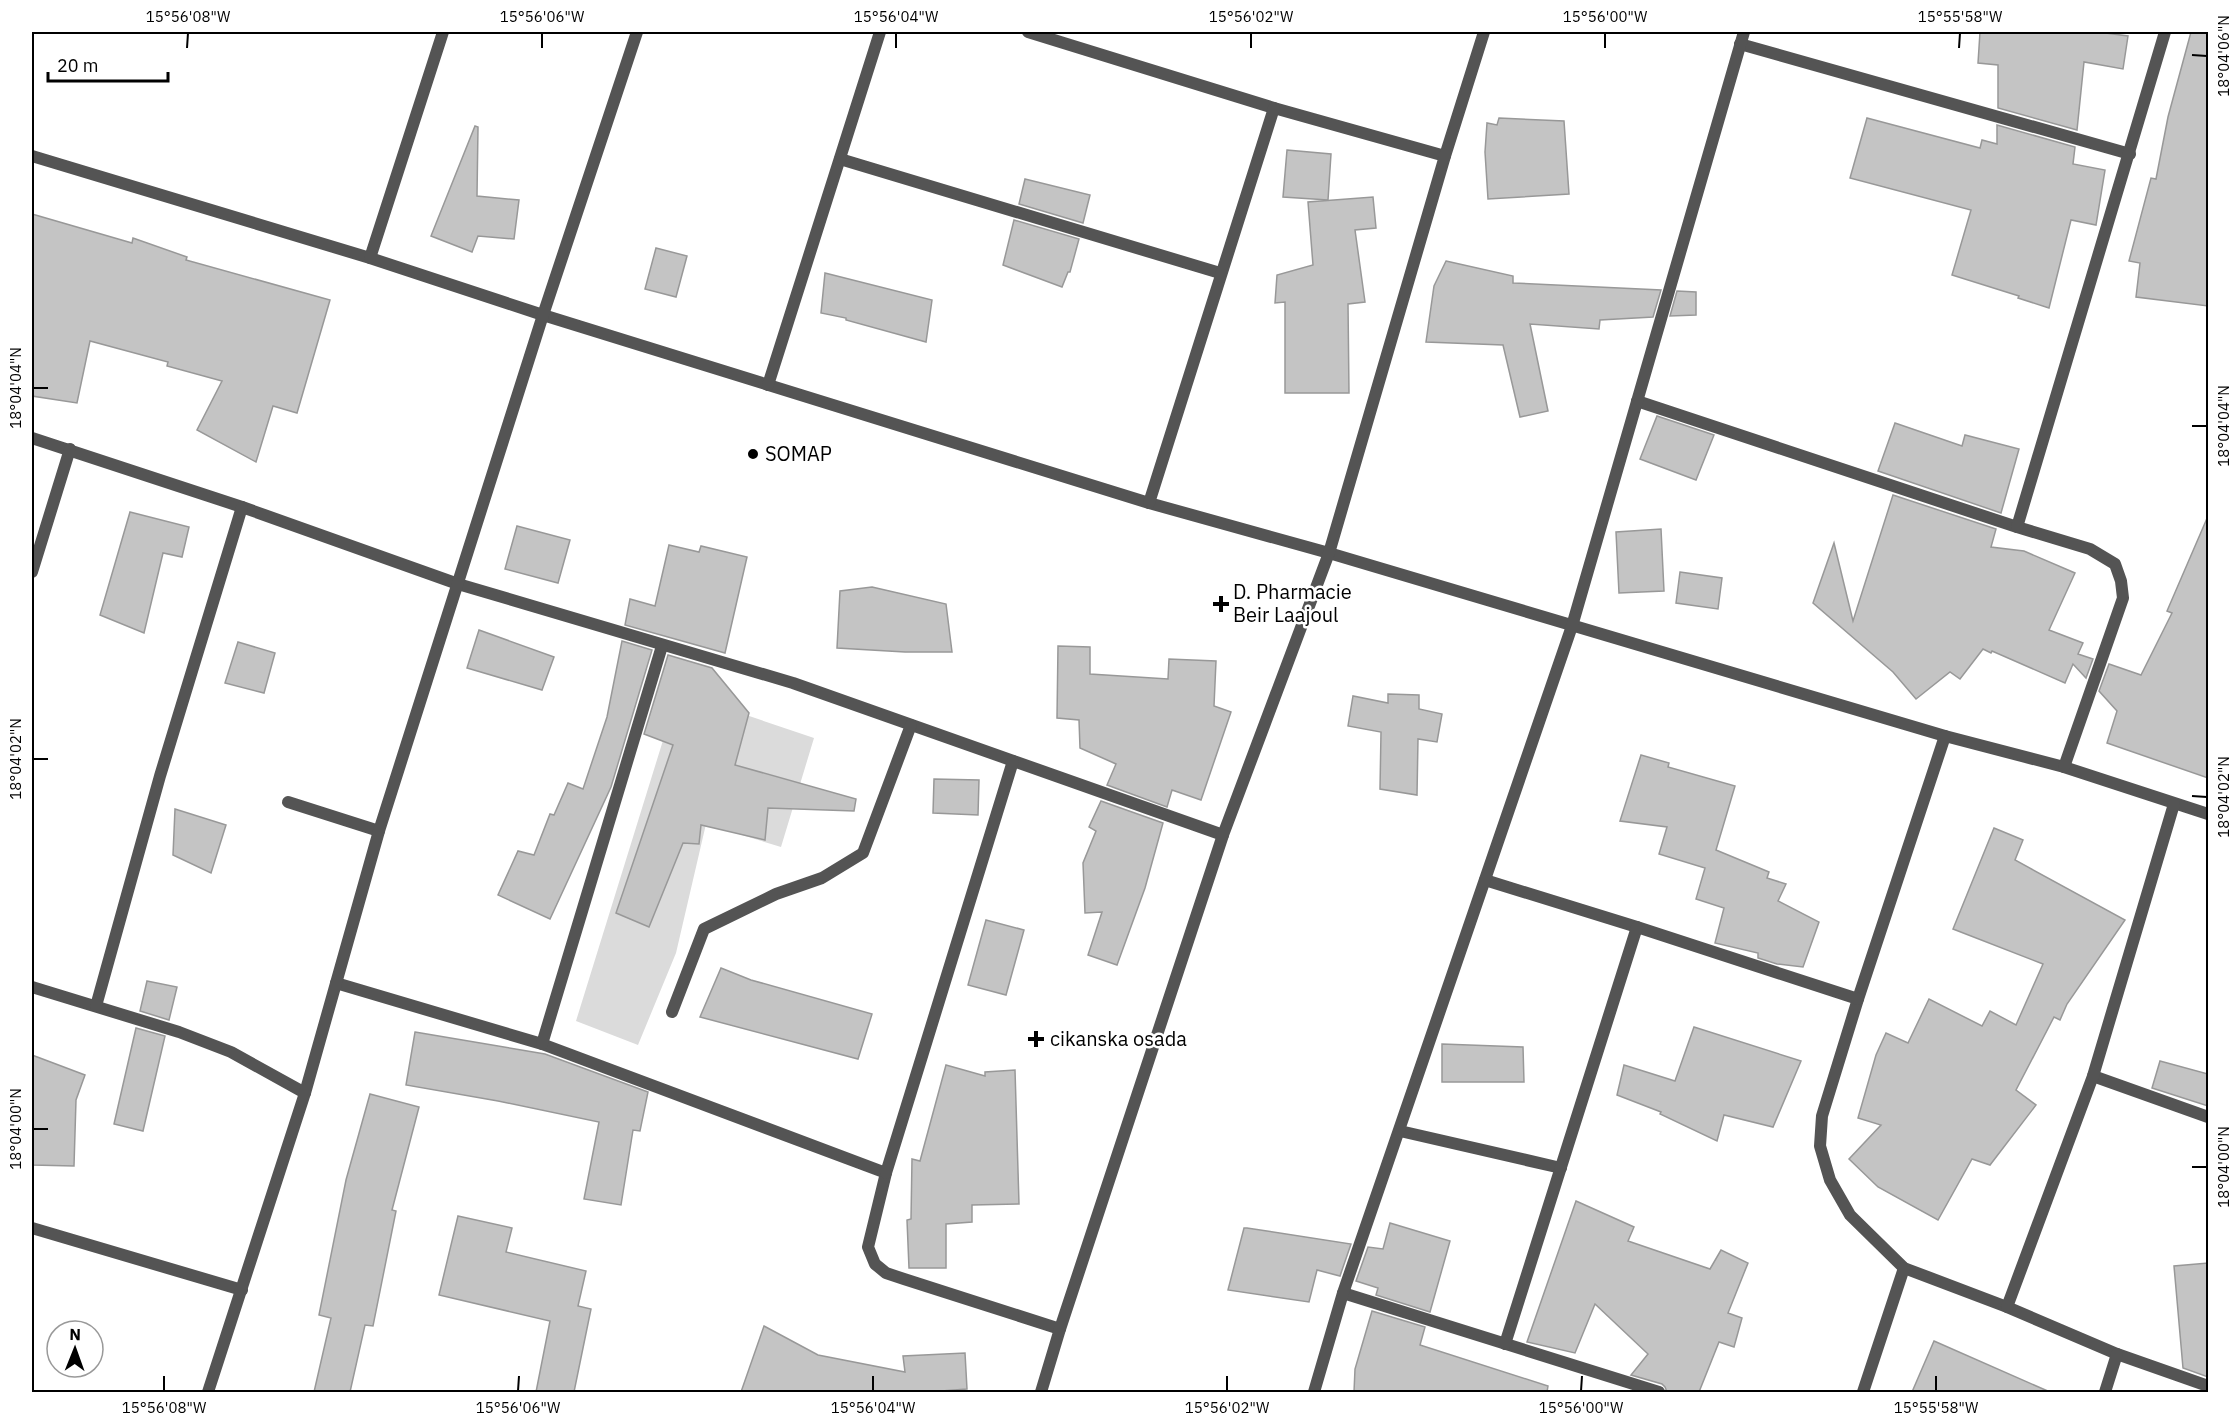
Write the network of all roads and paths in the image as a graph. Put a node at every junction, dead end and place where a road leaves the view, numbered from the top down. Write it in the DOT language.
graph roads {
  1 [pos="443,32"];
  2 [pos="637,32"];
  3 [pos="880,32"];
  4 [pos="1028,32"];
  5 [pos="1484,32"];
  6 [pos="1743,32"];
  7 [pos="2165,32"];
  8 [pos="1740,44"];
  9 [pos="1274,108"];
  10 [pos="2130,154"];
  11 [pos="32,156"];
  12 [pos="1445,156"];
  13 [pos="840,159"];
  14 [pos="370,258"];
  15 [pos="1220,273"];
  16 [pos="543,315"];
  17 [pos="768,385"];
  18 [pos="1637,401"];
  19 [pos="32,438"];
  20 [pos="70,449"];
  21 [pos="1149,503"];
  22 [pos="242,507"];
  23 [pos="2017,527"];
  24 [pos="1329,553"];
  25 [pos="32,572"];
  26 [pos="458,584"];
  27 [pos="1572,626"];
  28 [pos="662,646"];
  29 [pos="911,725"];
  30 [pos="1945,736"];
  31 [pos="1013,761"];
  32 [pos="2064,767"];
  33 [pos="288,802"];
  34 [pos="2174,804"];
  35 [pos="2208,814"];
  36 [pos="379,831"];
  37 [pos="1223,835"];
  38 [pos="1485,880"];
  39 [pos="1637,927"];
  40 [pos="336,983"];
  41 [pos="32,987"];
  42 [pos="1858,999"];
  43 [pos="96,1006"];
  44 [pos="672,1012"];
  45 [pos="542,1044"];
  46 [pos="2093,1076"];
  47 [pos="305,1093"];
  48 [pos="2208,1117"];
  49 [pos="1400,1131"];
  50 [pos="1561,1168"];
  51 [pos="886,1173"];
  52 [pos="32,1228"];
  53 [pos="1904,1268"];
  54 [pos="242,1290"];
  55 [pos="1343,1293"];
  56 [pos="2007,1307"];
  57 [pos="1060,1329"];
  58 [pos="1505,1344"];
  59 [pos="2117,1354"];
  60 [pos="2208,1386"];
  61 [pos="208,1392"];
  62 [pos="1041,1392"];
  63 [pos="1314,1392"];
  64 [pos="1659,1392"];
  65 [pos="1863,1392"];
  66 [pos="2105,1392"];
  1 -- 14 [label="street"];
  2 -- 16 [label="street"];
  3 -- 13 [label="street"];
  4 -- 9 [label="street"];
  5 -- 12 [label="street"];
  6 -- 8 [label="street"];
  7 -- 10 [label="street"];
  8 -- 10 [label="street"];
  8 -- 18 [label="street"];
  9 -- 12 [label="street"];
  9 -- 15 [label="street"];
  10 -- 23 [label="street"];
  11 -- 14 [label="street"];
  12 -- 24 [label="street"];
  13 -- 15 [label="street"];
  13 -- 17 [label="street"];
  14 -- 16 [label="street"];
  15 -- 21 [label="street"];
  16 -- 17 [label="street"];
  16 -- 26 [label="street"];
  17 -- 21 [label="street"];
  18 -- 23 [label="street"];
  18 -- 27 [label="street"];
  19 -- 20 [label="street"];
  20 -- 22 [label="street"];
  20 -- 25 [label="street"];
  21 -- 24 [label="street"];
  22 -- 26 [label="street"];
  22 -- 43 [label="street"];
  23 -- 32 [label="street"];
  24 -- 27 [label="street"];
  24 -- 37 [label="street"];
  26 -- 28 [label="street"];
  26 -- 36 [label="street"];
  27 -- 30 [label="street"];
  27 -- 38 [label="street"];
  28 -- 29 [label="street"];
  28 -- 45 [label="street"];
  29 -- 31 [label="street"];
  29 -- 44 [label="street"];
  30 -- 32 [label="street"];
  30 -- 42 [label="street"];
  31 -- 37 [label="street"];
  31 -- 51 [label="street"];
  32 -- 34 [label="street"];
  33 -- 36 [label="street"];
  34 -- 35 [label="street"];
  34 -- 46 [label="street"];
  36 -- 40 [label="street"];
  37 -- 57 [label="street"];
  38 -- 39 [label="street"];
  38 -- 49 [label="street"];
  39 -- 42 [label="street"];
  39 -- 50 [label="street"];
  40 -- 45 [label="street"];
  40 -- 47 [label="street"];
  41 -- 43 [label="street"];
  42 -- 53 [label="street"];
  43 -- 47 [label="street"];
  45 -- 51 [label="street"];
  46 -- 48 [label="street"];
  46 -- 56 [label="street"];
  47 -- 54 [label="street"];
  49 -- 50 [label="street"];
  49 -- 55 [label="street"];
  50 -- 58 [label="street"];
  51 -- 57 [label="street"];
  52 -- 54 [label="street"];
  53 -- 56 [label="street"];
  53 -- 65 [label="street"];
  54 -- 61 [label="street"];
  55 -- 58 [label="street"];
  55 -- 63 [label="street"];
  56 -- 59 [label="street"];
  57 -- 62 [label="street"];
  58 -- 64 [label="street"];
  59 -- 60 [label="street"];
  59 -- 66 [label="street"];
}
